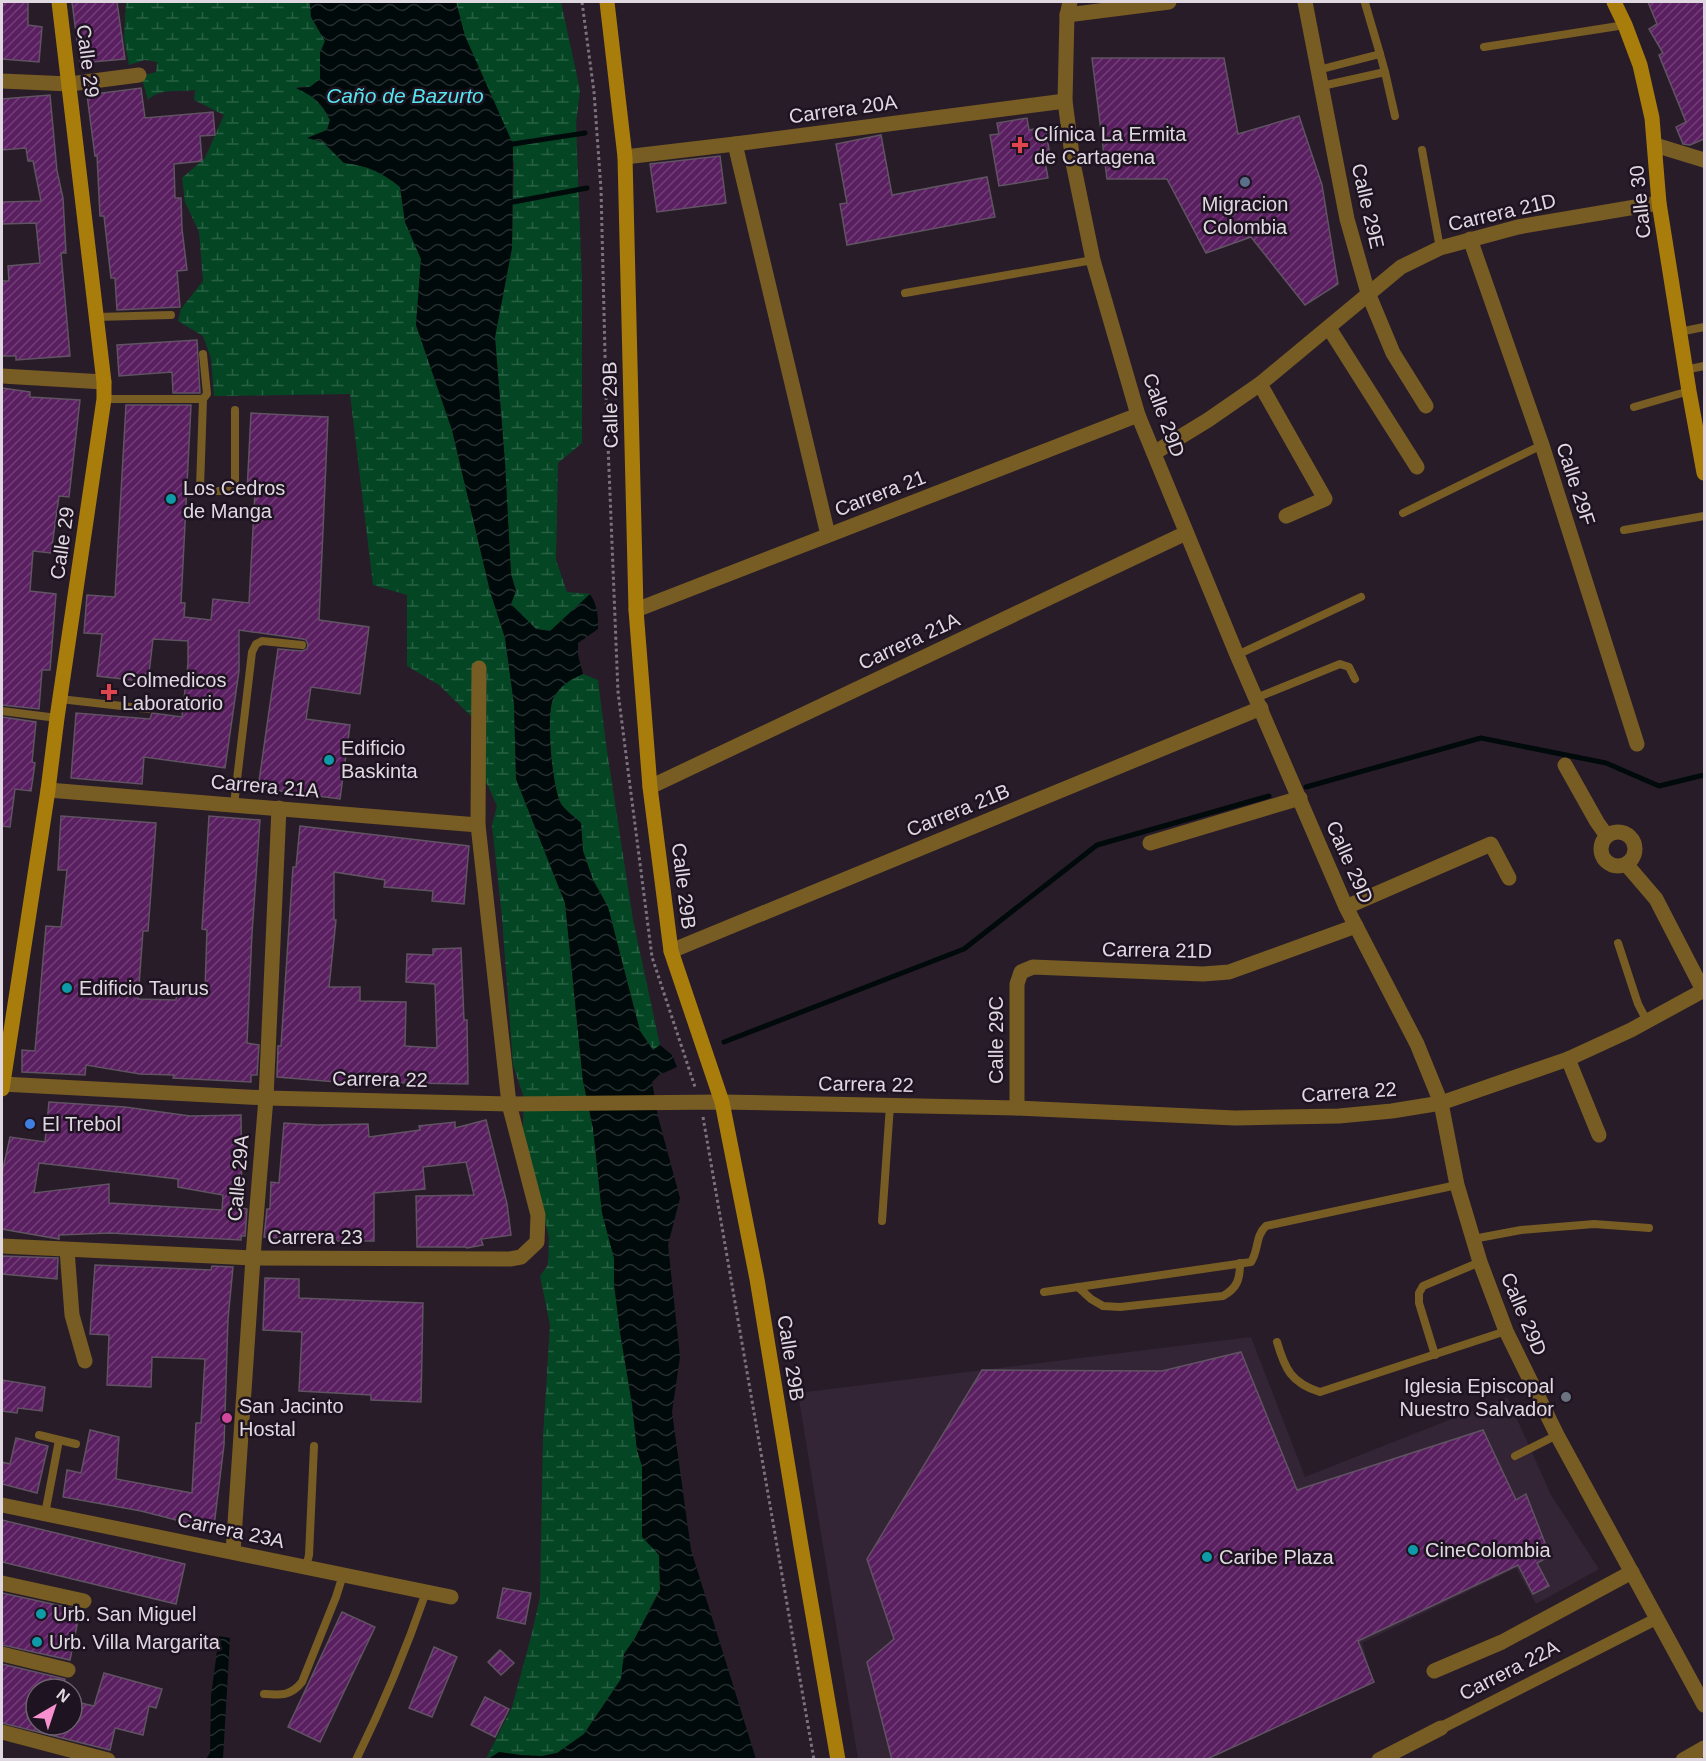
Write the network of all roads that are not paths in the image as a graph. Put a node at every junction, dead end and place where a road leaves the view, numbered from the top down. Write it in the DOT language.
graph roads {
  1 [pos="59,2"];
  2 [pos="607,2"];
  3 [pos="1169,2"];
  4 [pos="1305,2"];
  5 [pos="1614,2"];
  6 [pos="1365,3"];
  7 [pos="1069,8"];
  8 [pos="1625,25"];
  9 [pos="1484,47"];
  10 [pos="1380,54"];
  11 [pos="1318,70"];
  12 [pos="1385,72"];
  13 [pos="139,75"];
  14 [pos="2,81"];
  15 [pos="70,84"];
  16 [pos="1322,86"];
  17 [pos="1065,101"];
  18 [pos="1395,116"];
  19 [pos="735,144"];
  20 [pos="1655,146"];
  21 [pos="1422,150"];
  22 [pos="625,157"];
  23 [pos="1704,160"];
  24 [pos="1659,203"];
  25 [pos="1470,239"];
  26 [pos="1440,248"];
  27 [pos="1093,260"];
  28 [pos="905,293"];
  29 [pos="1368,293"];
  30 [pos="171,315"];
  31 [pos="96,317"];
  32 [pos="1704,327"];
  33 [pos="1329,328"];
  34 [pos="1679,332"];
  35 [pos="203,354"];
  36 [pos="1704,366"];
  37 [pos="1685,370"];
  38 [pos="2,376"];
  39 [pos="104,382"];
  40 [pos="1260,384"];
  41 [pos="1689,392"];
  42 [pos="104,399"];
  43 [pos="203,399"];
  44 [pos="1426,406"];
  45 [pos="1634,407"];
  46 [pos="235,410"];
  47 [pos="1138,415"];
  48 [pos="1542,445"];
  49 [pos="1154,453"];
  50 [pos="1417,467"];
  51 [pos="1704,473"];
  52 [pos="1403,513"];
  53 [pos="1286,516"];
  54 [pos="1704,516"];
  55 [pos="1624,530"];
  56 [pos="1186,533"];
  57 [pos="828,535"];
  58 [pos="1361,597"];
  59 [pos="636,610"];
  60 [pos="302,645"];
  61 [pos="1237,655"];
  62 [pos="479,668"];
  63 [pos="1355,679"];
  64 [pos="60,699"];
  65 [pos="1258,703"];
  66 [pos="148,709"];
  67 [pos="2,711"];
  68 [pos="57,717"];
  69 [pos="1637,744"];
  70 [pos="1565,765"];
  71 [pos="650,787"];
  72 [pos="48,790"];
  73 [pos="1299,798"];
  74 [pos="234,805"];
  75 [pos="279,808"];
  76 [pos="478,825"];
  77 [pos="1607,836"];
  78 [pos="1150,843"];
  79 [pos="1626,864"];
  80 [pos="1509,878"];
  81 [pos="1346,908"];
  82 [pos="1356,926"];
  83 [pos="1618,943"];
  84 [pos="671,951"];
  85 [pos="1021,972"];
  86 [pos="1704,990"];
  87 [pos="1647,1021"];
  88 [pos="1568,1059"];
  89 [pos="2,1086"];
  90 [pos="266,1098"];
  91 [pos="722,1102"];
  92 [pos="1441,1103"];
  93 [pos="509,1104"];
  94 [pos="890,1105"];
  95 [pos="1017,1108"];
  96 [pos="1599,1135"];
  97 [pos="1457,1185"];
  98 [pos="882,1221"];
  99 [pos="1649,1228"];
  100 [pos="1473,1239"];
  101 [pos="2,1246"];
  102 [pos="67,1250"];
  103 [pos="253,1258"];
  104 [pos="1480,1262"];
  105 [pos="1240,1263"];
  106 [pos="1078,1287"];
  107 [pos="1044,1292"];
  108 [pos="1506,1332"];
  109 [pos="1276,1342"];
  110 [pos="1435,1354"];
  111 [pos="85,1361"];
  112 [pos="39,1435"];
  113 [pos="1557,1435"];
  114 [pos="59,1440"];
  115 [pos="76,1444"];
  116 [pos="314,1446"];
  117 [pos="1515,1456"];
  118 [pos="2,1505"];
  119 [pos="45,1514"];
  120 [pos="233,1552"];
  121 [pos="306,1567"];
  122 [pos="1632,1572"];
  123 [pos="342,1575"];
  124 [pos="2,1583"];
  125 [pos="426,1592"];
  126 [pos="451,1598"];
  127 [pos="84,1601"];
  128 [pos="1658,1618"];
  129 [pos="2,1654"];
  130 [pos="68,1670"];
  131 [pos="1434,1671"];
  132 [pos="264,1694"];
  133 [pos="1704,1705"];
  134 [pos="1441,1728"];
  135 [pos="2,1732"];
  136 [pos="1704,1749"];
  137 [pos="108,1760"];
  138 [pos="356,1760"];
  139 [pos="838,1760"];
  140 [pos="1379,1760"];
  141 [pos="1683,1760"];
  1 -- 15 [label="main road, Calle 29"];
  2 -- 22 [label="main road, Calle 29B"];
  3 -- 7 [label="street"];
  4 -- 11 [label="street, Calle 29E"];
  5 -- 8 [label="main road, Calle 30"];
  6 -- 10 [label="lane"];
  7 -- 17 [label="street, Calle 29D"];
  8 -- 9 [label="lane"];
  8 -- 20 [label="main road, Calle 30"];
  10 -- 11 [label="lane"];
  10 -- 12 [label="lane"];
  11 -- 16 [label="street, Calle 29E"];
  12 -- 16 [label="lane"];
  12 -- 18 [label="lane"];
  13 -- 15 [label="street"];
  14 -- 15 [label="street"];
  15 -- 31 [label="main road, Calle 29"];
  16 -- 29 [label="street, Calle 29E"];
  17 -- 19 [label="street, Carrera 20A"];
  17 -- 27 [label="street, Calle 29D"];
  19 -- 22 [label="street, Carrera 20A"];
  19 -- 57 [label="street"];
  20 -- 23 [label="street"];
  20 -- 24 [label="main road, Calle 30"];
  21 -- 26 [label="lane"];
  22 -- 59 [label="main road, Calle 29B"];
  24 -- 25 [label="street, Carrera 21D"];
  24 -- 34 [label="main road, Calle 30"];
  25 -- 26 [label="street, Carrera 21D"];
  25 -- 48 [label="street, Calle 29F"];
  26 -- 29 [label="street, Carrera 21D"];
  27 -- 28 [label="lane"];
  27 -- 47 [label="street, Calle 29D"];
  29 -- 33 [label="street"];
  29 -- 44 [label="street, Calle 29E"];
  30 -- 31 [label="lane"];
  31 -- 39 [label="main road, Calle 29"];
  32 -- 34 [label="lane"];
  33 -- 40 [label="street"];
  33 -- 50 [label="street"];
  34 -- 37 [label="main road, Calle 30"];
  35 -- 43 [label="lane"];
  36 -- 37 [label="lane"];
  37 -- 41 [label="main road, Calle 30"];
  38 -- 39 [label="street"];
  39 -- 42 [label="main road, Calle 29"];
  40 -- 49 [label="street"];
  40 -- 53 [label="street"];
  41 -- 45 [label="lane"];
  41 -- 51 [label="main road, Calle 30"];
  42 -- 43 [label="lane"];
  42 -- 64 [label="main road, Calle 29"];
  43 -- 46 [label="lane"];
  47 -- 49 [label="street, Calle 29D"];
  47 -- 57 [label="street, Carrera 21"];
  48 -- 52 [label="lane"];
  48 -- 69 [label="street, Calle 29F"];
  49 -- 56 [label="street, Calle 29D"];
  54 -- 55 [label="lane"];
  56 -- 61 [label="street, Calle 29D"];
  56 -- 71 [label="street, Carrera 21A"];
  57 -- 59 [label="street, Carrera 21"];
  58 -- 61 [label="lane"];
  59 -- 71 [label="main road, Calle 29B"];
  60 -- 74 [label="lane"];
  61 -- 65 [label="street, Calle 29D"];
  62 -- 76 [label="street"];
  63 -- 65 [label="lane"];
  64 -- 66 [label="lane"];
  64 -- 68 [label="main road, Calle 29"];
  65 -- 73 [label="street, Calle 29D"];
  65 -- 84 [label="street, Carrera 21B"];
  67 -- 68 [label="lane"];
  68 -- 72 [label="main road, Calle 29"];
  70 -- 77 [label="street"];
  71 -- 84 [label="main road, Calle 29B"];
  72 -- 74 [label="street, Carrera 21A"];
  72 -- 89 [label="main road, Calle 29"];
  73 -- 78 [label="street"];
  73 -- 81 [label="street, Calle 29D"];
  74 -- 75 [label="street, Carrera 21A"];
  75 -- 76 [label="street, Carrera 21A"];
  75 -- 90 [label="street, Calle 29A"];
  76 -- 93 [label="street"];
  77 -- 79 [label="street"];
  77 -- 79 [label="street"];
  79 -- 86 [label="street"];
  80 -- 81 [label="street"];
  81 -- 82 [label="street, Calle 29D"];
  82 -- 85 [label="street, Carrera 21D"];
  82 -- 92 [label="street, Calle 29D"];
  83 -- 87 [label="lane"];
  84 -- 91 [label="main road, Calle 29B"];
  85 -- 95 [label="street, Calle 29C"];
  86 -- 87 [label="street, Carrera 22"];
  87 -- 88 [label="street, Carrera 22"];
  88 -- 92 [label="street, Carrera 22"];
  88 -- 96 [label="street"];
  89 -- 90 [label="street, Carrera 22"];
  90 -- 93 [label="street, Carrera 22"];
  90 -- 103 [label="street, Calle 29A"];
  91 -- 93 [label="street, Carrera 22"];
  91 -- 94 [label="street, Carrera 22"];
  91 -- 139 [label="main road, Calle 29B"];
  92 -- 95 [label="street, Carrera 22"];
  92 -- 97 [label="street, Calle 29D"];
  93 -- 103 [label="street, Carrera 23"];
  94 -- 95 [label="street, Carrera 22"];
  94 -- 98 [label="lane"];
  97 -- 100 [label="street, Calle 29D"];
  97 -- 105 [label="lane"];
  99 -- 100 [label="lane"];
  100 -- 104 [label="street, Calle 29D"];
  101 -- 102 [label="street, Carrera 23"];
  102 -- 103 [label="street, Carrera 23"];
  102 -- 111 [label="street"];
  103 -- 120 [label="street, Calle 29A"];
  104 -- 108 [label="street, Calle 29D"];
  104 -- 110 [label="lane"];
  105 -- 106 [label="lane"];
  105 -- 106 [label="lane"];
  106 -- 107 [label="lane"];
  108 -- 110 [label="lane"];
  108 -- 113 [label="street, Calle 29D"];
  109 -- 110 [label="lane"];
  112 -- 114 [label="lane"];
  113 -- 117 [label="lane"];
  113 -- 122 [label="street, Calle 29D"];
  114 -- 115 [label="lane"];
  114 -- 119 [label="lane"];
  116 -- 121 [label="lane"];
  118 -- 119 [label="street, Carrera 23A"];
  119 -- 120 [label="street, Carrera 23A"];
  120 -- 121 [label="street, Carrera 23A"];
  121 -- 123 [label="street, Carrera 23A"];
  122 -- 128 [label="street, Calle 29D"];
  122 -- 131 [label="street"];
  123 -- 125 [label="street, Carrera 23A"];
  123 -- 132 [label="lane"];
  124 -- 127 [label="street"];
  125 -- 126 [label="street, Carrera 23A"];
  125 -- 138 [label="lane"];
  128 -- 133 [label="street, Calle 29D"];
  128 -- 134 [label="street, Carrera 22A"];
  129 -- 130 [label="street"];
  134 -- 140 [label="street, Carrera 22A"];
  135 -- 137 [label="street"];
  136 -- 141 [label="street"];
}
